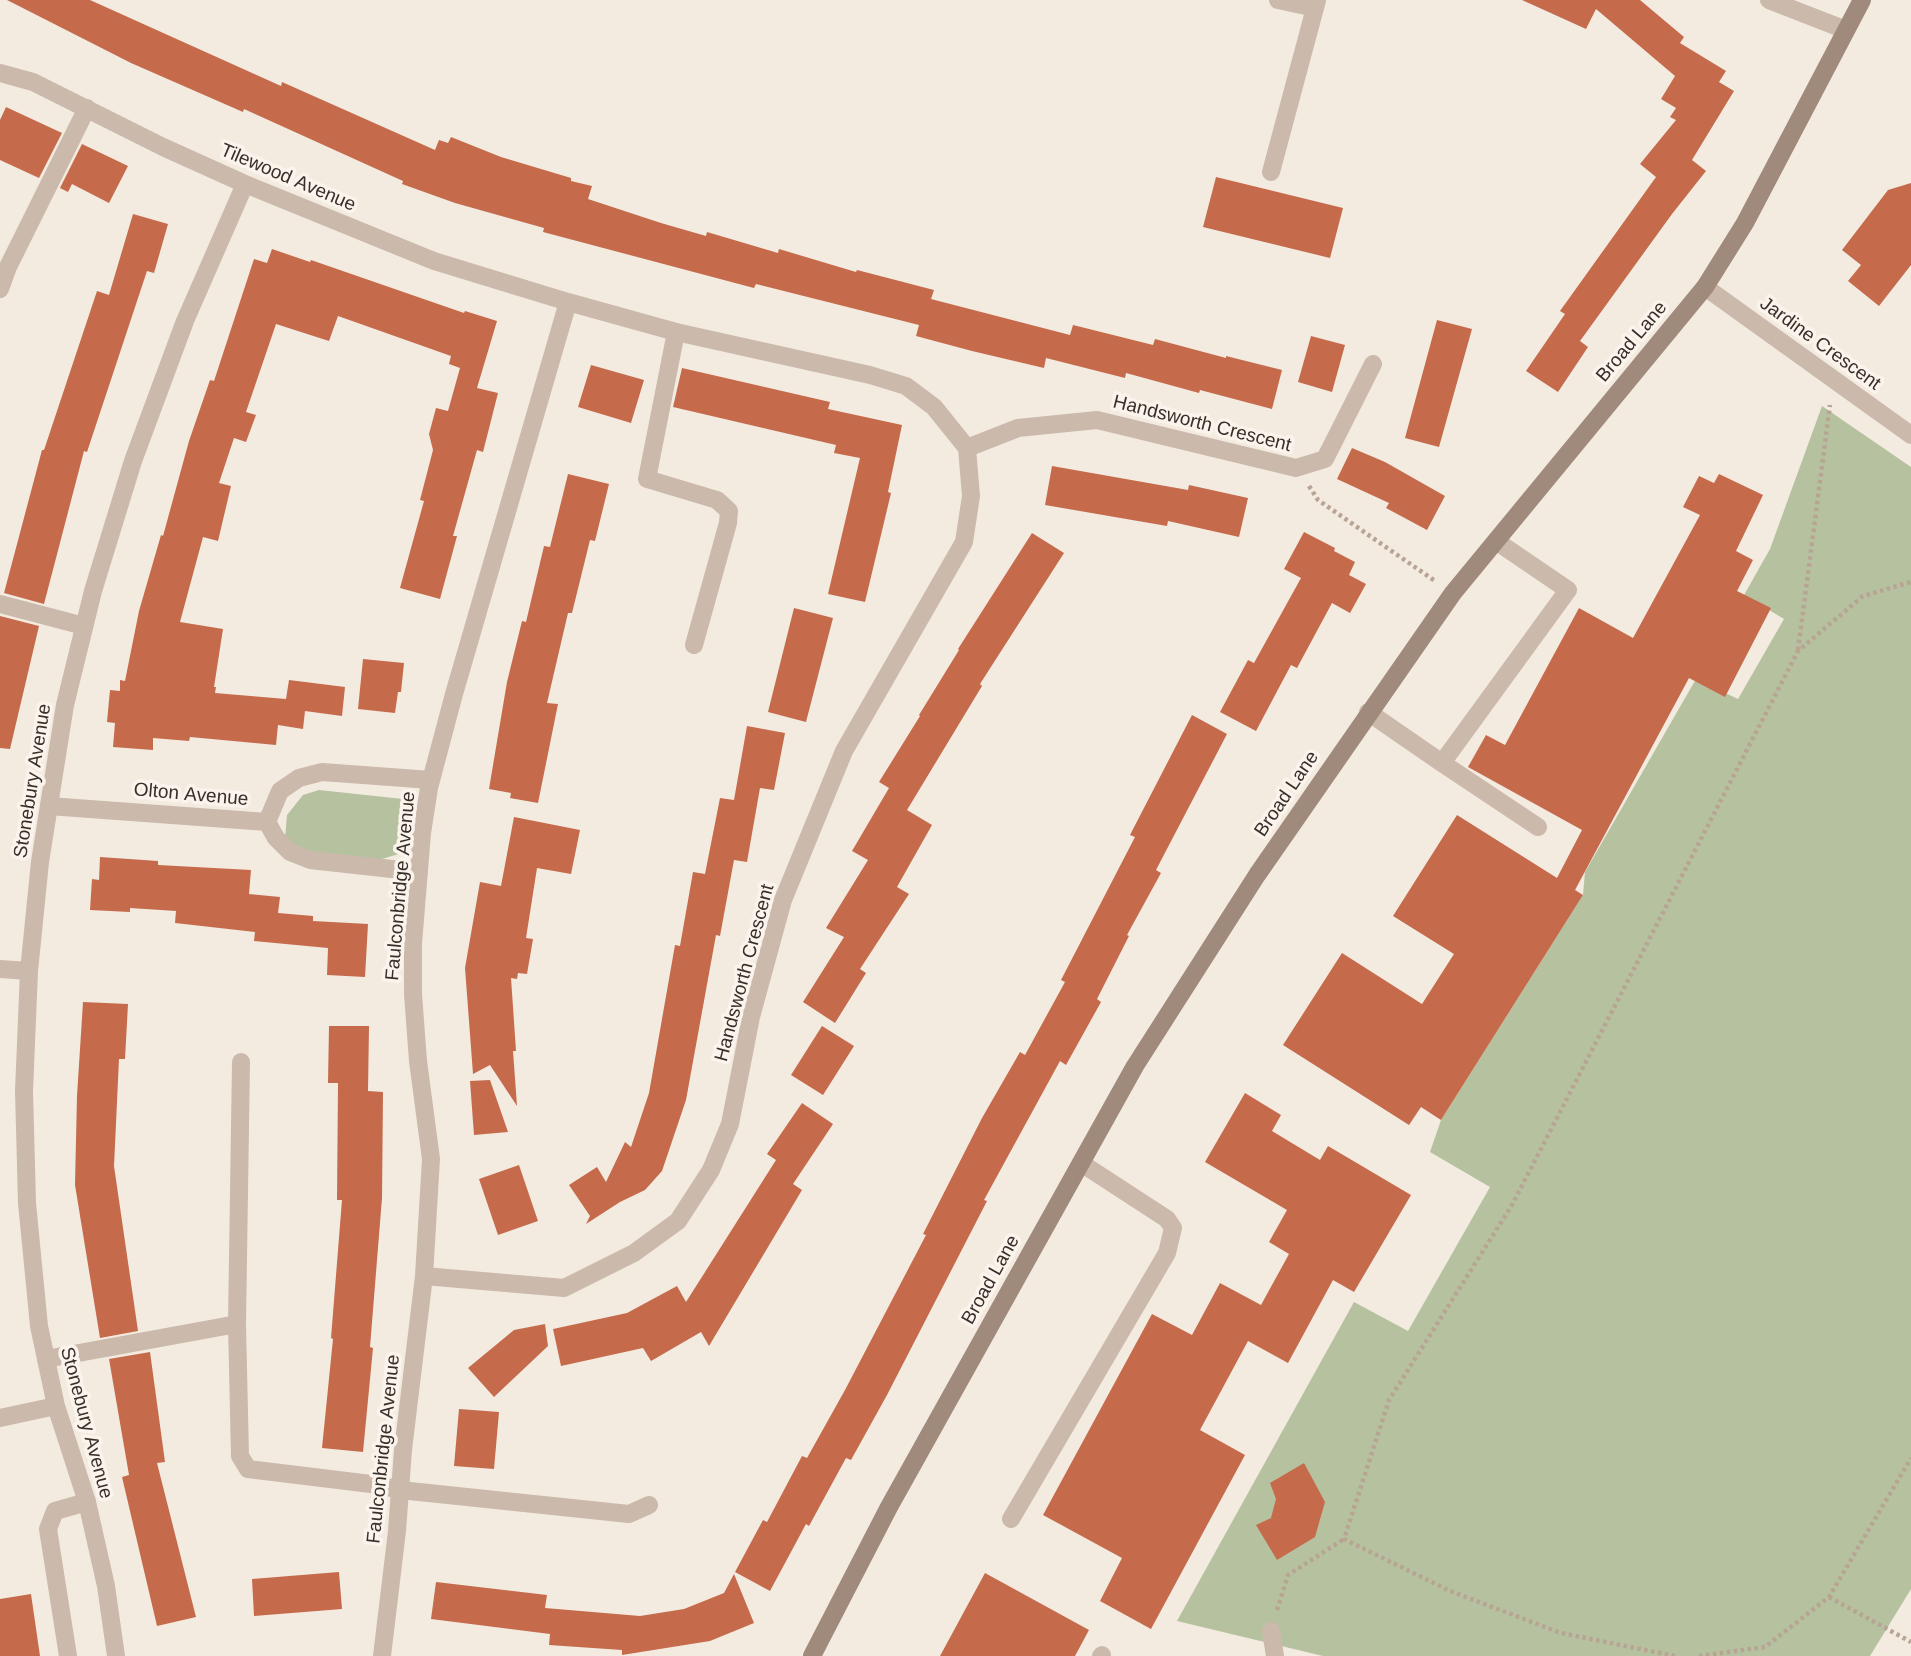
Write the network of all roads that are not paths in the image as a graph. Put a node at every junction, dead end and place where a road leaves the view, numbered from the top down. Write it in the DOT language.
graph roads {
  1 [pos="1278,0"];
  2 [pos="1769,0"];
  3 [pos="1862,0"];
  4 [pos="1316,4"];
  5 [pos="1846,30"];
  6 [pos="0,73"];
  7 [pos="87,108"];
  8 [pos="1271,172"];
  9 [pos="245,184"];
  10 [pos="1705,287"];
  11 [pos="0,289"];
  12 [pos="568,302"];
  13 [pos="676,332"];
  14 [pos="1373,364"];
  15 [pos="1911,435"];
  16 [pos="967,448"];
  17 [pos="1496,541"];
  18 [pos="0,604"];
  19 [pos="84,626"];
  20 [pos="694,645"];
  21 [pos="1368,712"];
  22 [pos="1442,763"];
  23 [pos="432,780"];
  24 [pos="49,807"];
  25 [pos="267,822"];
  26 [pos="1538,827"];
  27 [pos="419,872"];
  28 [pos="0,969"];
  29 [pos="29,971"];
  30 [pos="241,1062"];
  31 [pos="1080,1163"];
  32 [pos="424,1276"];
  33 [pos="237,1324"];
  34 [pos="46,1359"];
  35 [pos="56,1406"];
  36 [pos="0,1418"];
  37 [pos="400,1490"];
  38 [pos="87,1502"];
  39 [pos="649,1505"];
  40 [pos="1011,1519"];
  41 [pos="1270,1630"];
  42 [pos="68,1656"];
  43 [pos="116,1656"];
  44 [pos="382,1656"];
  45 [pos="814,1656"];
  46 [pos="1276,1656"];
  1 -- 4 [label="street"];
  2 -- 5 [label="street"];
  3 -- 5 [label="street, Broad Lane"];
  4 -- 8 [label="street"];
  5 -- 10 [label="street, Broad Lane"];
  6 -- 7 [label="street, Tilewood Avenue"];
  7 -- 9 [label="street, Tilewood Avenue"];
  7 -- 11 [label="street"];
  9 -- 12 [label="street, Tilewood Avenue"];
  9 -- 19 [label="street, Stonebury Avenue"];
  10 -- 15 [label="street, Jardine Crescent"];
  10 -- 17 [label="street, Broad Lane"];
  12 -- 13 [label="street"];
  12 -- 23 [label="street, Faulconbridge Avenue"];
  13 -- 16 [label="street"];
  13 -- 20 [label="street"];
  14 -- 16 [label="street, Handsworth Crescent"];
  16 -- 32 [label="street, Handsworth Crescent"];
  17 -- 21 [label="street, Broad Lane"];
  17 -- 22 [label="street"];
  18 -- 19 [label="street"];
  19 -- 24 [label="street, Stonebury Avenue"];
  21 -- 22 [label="street"];
  21 -- 31 [label="street, Broad Lane"];
  22 -- 26 [label="street"];
  23 -- 25 [label="street, Olton Avenue"];
  23 -- 27 [label="street, Faulconbridge Avenue"];
  24 -- 25 [label="street, Olton Avenue"];
  24 -- 29 [label="street, Stonebury Avenue"];
  25 -- 27 [label="street"];
  27 -- 32 [label="street, Faulconbridge Avenue"];
  28 -- 29 [label="street"];
  29 -- 34 [label="street, Stonebury Avenue"];
  30 -- 33 [label="street"];
  31 -- 40 [label="street"];
  31 -- 45 [label="street, Broad Lane"];
  32 -- 37 [label="street, Faulconbridge Avenue"];
  33 -- 34 [label="street"];
  33 -- 37 [label="street"];
  34 -- 35 [label="street, Stonebury Avenue"];
  35 -- 36 [label="street"];
  35 -- 38 [label="street, Stonebury Avenue"];
  37 -- 39 [label="street"];
  37 -- 44 [label="street, Faulconbridge Avenue"];
  38 -- 42 [label="street"];
  38 -- 43 [label="street, Stonebury Avenue"];
  41 -- 46 [label="street"];
}
